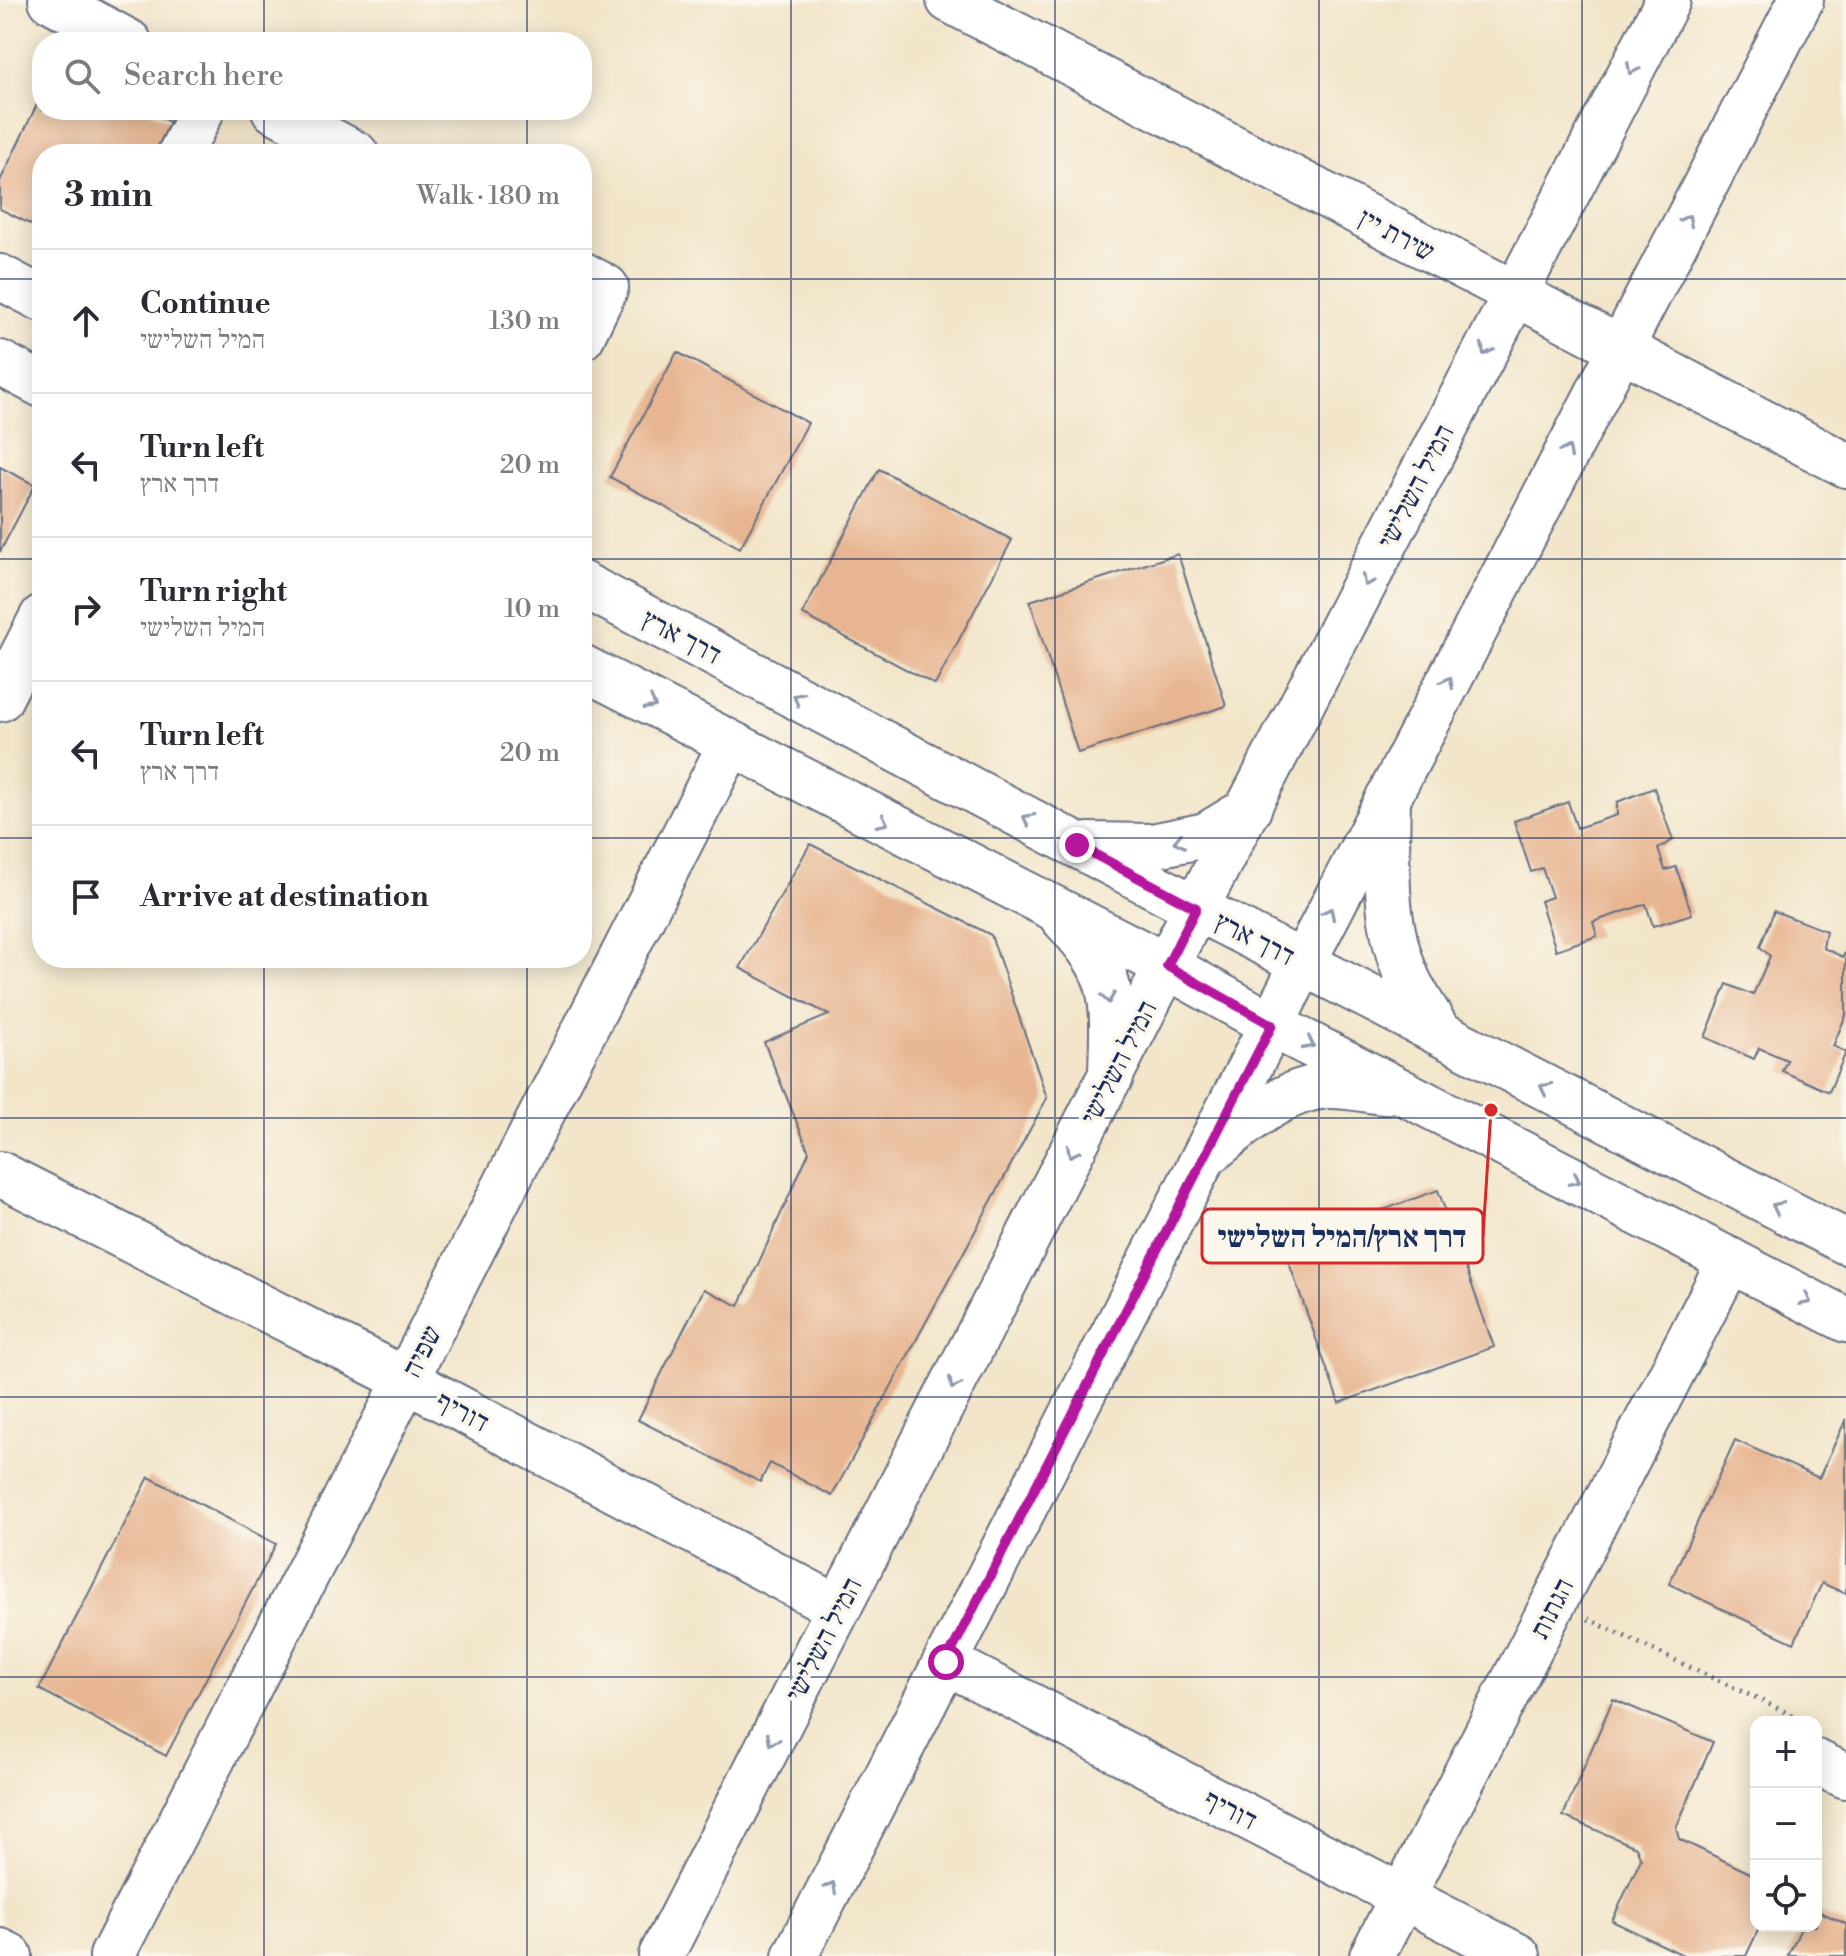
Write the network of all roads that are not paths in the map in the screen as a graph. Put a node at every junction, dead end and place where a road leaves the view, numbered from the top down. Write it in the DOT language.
graph roads {
  1 [pos="51,0"];
  2 [pos="949,0"];
  3 [pos="1668,0"];
  4 [pos="1801,0"];
  5 [pos="110,32"];
  6 [pos="197,120"];
  7 [pos="293,120"];
  8 [pos="185,144"];
  9 [pos="337,144"];
  10 [pos="0,277"];
  11 [pos="592,279"];
  12 [pos="32,294"];
  13 [pos="1515,295"];
  14 [pos="592,316"];
  15 [pos="1620,349"];
  16 [pos="0,363"];
  17 [pos="32,380"];
  18 [pos="1846,465"];
  19 [pos="592,589"];
  20 [pos="32,637"];
  21 [pos="592,672"];
  22 [pos="0,699"];
  23 [pos="730,745"];
  24 [pos="1388,798"];
  25 [pos="1249,809"];
  26 [pos="1077,845"];
  27 [pos="1196,908"];
  28 [pos="1055,909"];
  29 [pos="1303,963"];
  30 [pos="1167,966"];
  31 [pos="1272,1025"];
  32 [pos="1439,1033"];
  33 [pos="1111,1077"];
  34 [pos="1406,1094"];
  35 [pos="1204,1157"];
  36 [pos="0,1174"];
  37 [pos="1846,1242"];
  38 [pos="1730,1260"];
  39 [pos="1846,1320"];
  40 [pos="406,1380"];
  41 [pos="839,1608"];
  42 [pos="946,1662"];
  43 [pos="1822,1765"];
  44 [pos="1846,1776"];
  45 [pos="1402,1898"];
  46 [pos="0,1951"];
  47 [pos="10,1956"];
  48 [pos="112,1956"];
  49 [pos="661,1956"];
  50 [pos="795,1956"];
  51 [pos="1372,1956"];
  52 [pos="1518,1956"];
  1 -- 5 [label="street"];
  2 -- 13 [label="street, שירת יין"];
  3 -- 13 [label="street, המיל השלישי, one-way"];
  15 -- 4 [label="street, one-way"];
  6 -- 8 [label="street"];
  7 -- 9 [label="street"];
  10 -- 12 [label="street"];
  11 -- 14 [label="street"];
  13 -- 15 [label="street, שירת יין"];
  13 -- 25 [label="street, המיל השלישי, one-way"];
  15 -- 18 [label="street, שירת יין"];
  24 -- 15 [label="street, one-way"];
  16 -- 17 [label="street"];
  26 -- 19 [label="street, דרך ארץ, one-way"];
  20 -- 22 [label="street"];
  21 -- 23 [label="street, one-way"];
  23 -- 28 [label="street, one-way"];
  23 -- 40 [label="street, שפיה"];
  29 -- 24 [label="street, one-way"];
  24 -- 32 [label="street"];
  25 -- 26 [label="street, one-way"];
  25 -- 27 [label="street, המיל השלישי"];
  26 -- 27 [label="street, דרך ארץ"];
  27 -- 29 [label="street, דרך ארץ"];
  27 -- 30 [label="street, המיל השלישי"];
  28 -- 30 [label="street"];
  28 -- 33 [label="street, one-way"];
  29 -- 31 [label="street"];
  29 -- 32 [label="street, דרך ארץ"];
  30 -- 31 [label="street"];
  30 -- 33 [label="street, המיל השלישי"];
  31 -- 34 [label="street, one-way"];
  31 -- 35 [label="street"];
  37 -- 32 [label="street, דרך ארץ, one-way"];
  33 -- 41 [label="street, המיל השלישי, one-way"];
  34 -- 35 [label="street"];
  34 -- 38 [label="street, one-way"];
  35 -- 42 [label="street"];
  36 -- 40 [label="street, דוריף"];
  38 -- 39 [label="street, one-way"];
  38 -- 45 [label="street, הגתות"];
  40 -- 41 [label="street, דוריף"];
  40 -- 48 [label="street, שפיה"];
  41 -- 49 [label="street, המיל השלישי, one-way"];
  42 -- 45 [label="street, דוריף"];
  50 -- 42 [label="street, one-way"];
  43 -- 44 [label="street"];
  45 -- 51 [label="street, הגתות"];
  45 -- 52 [label="street, דוריף"];
  46 -- 47 [label="street"];
}
